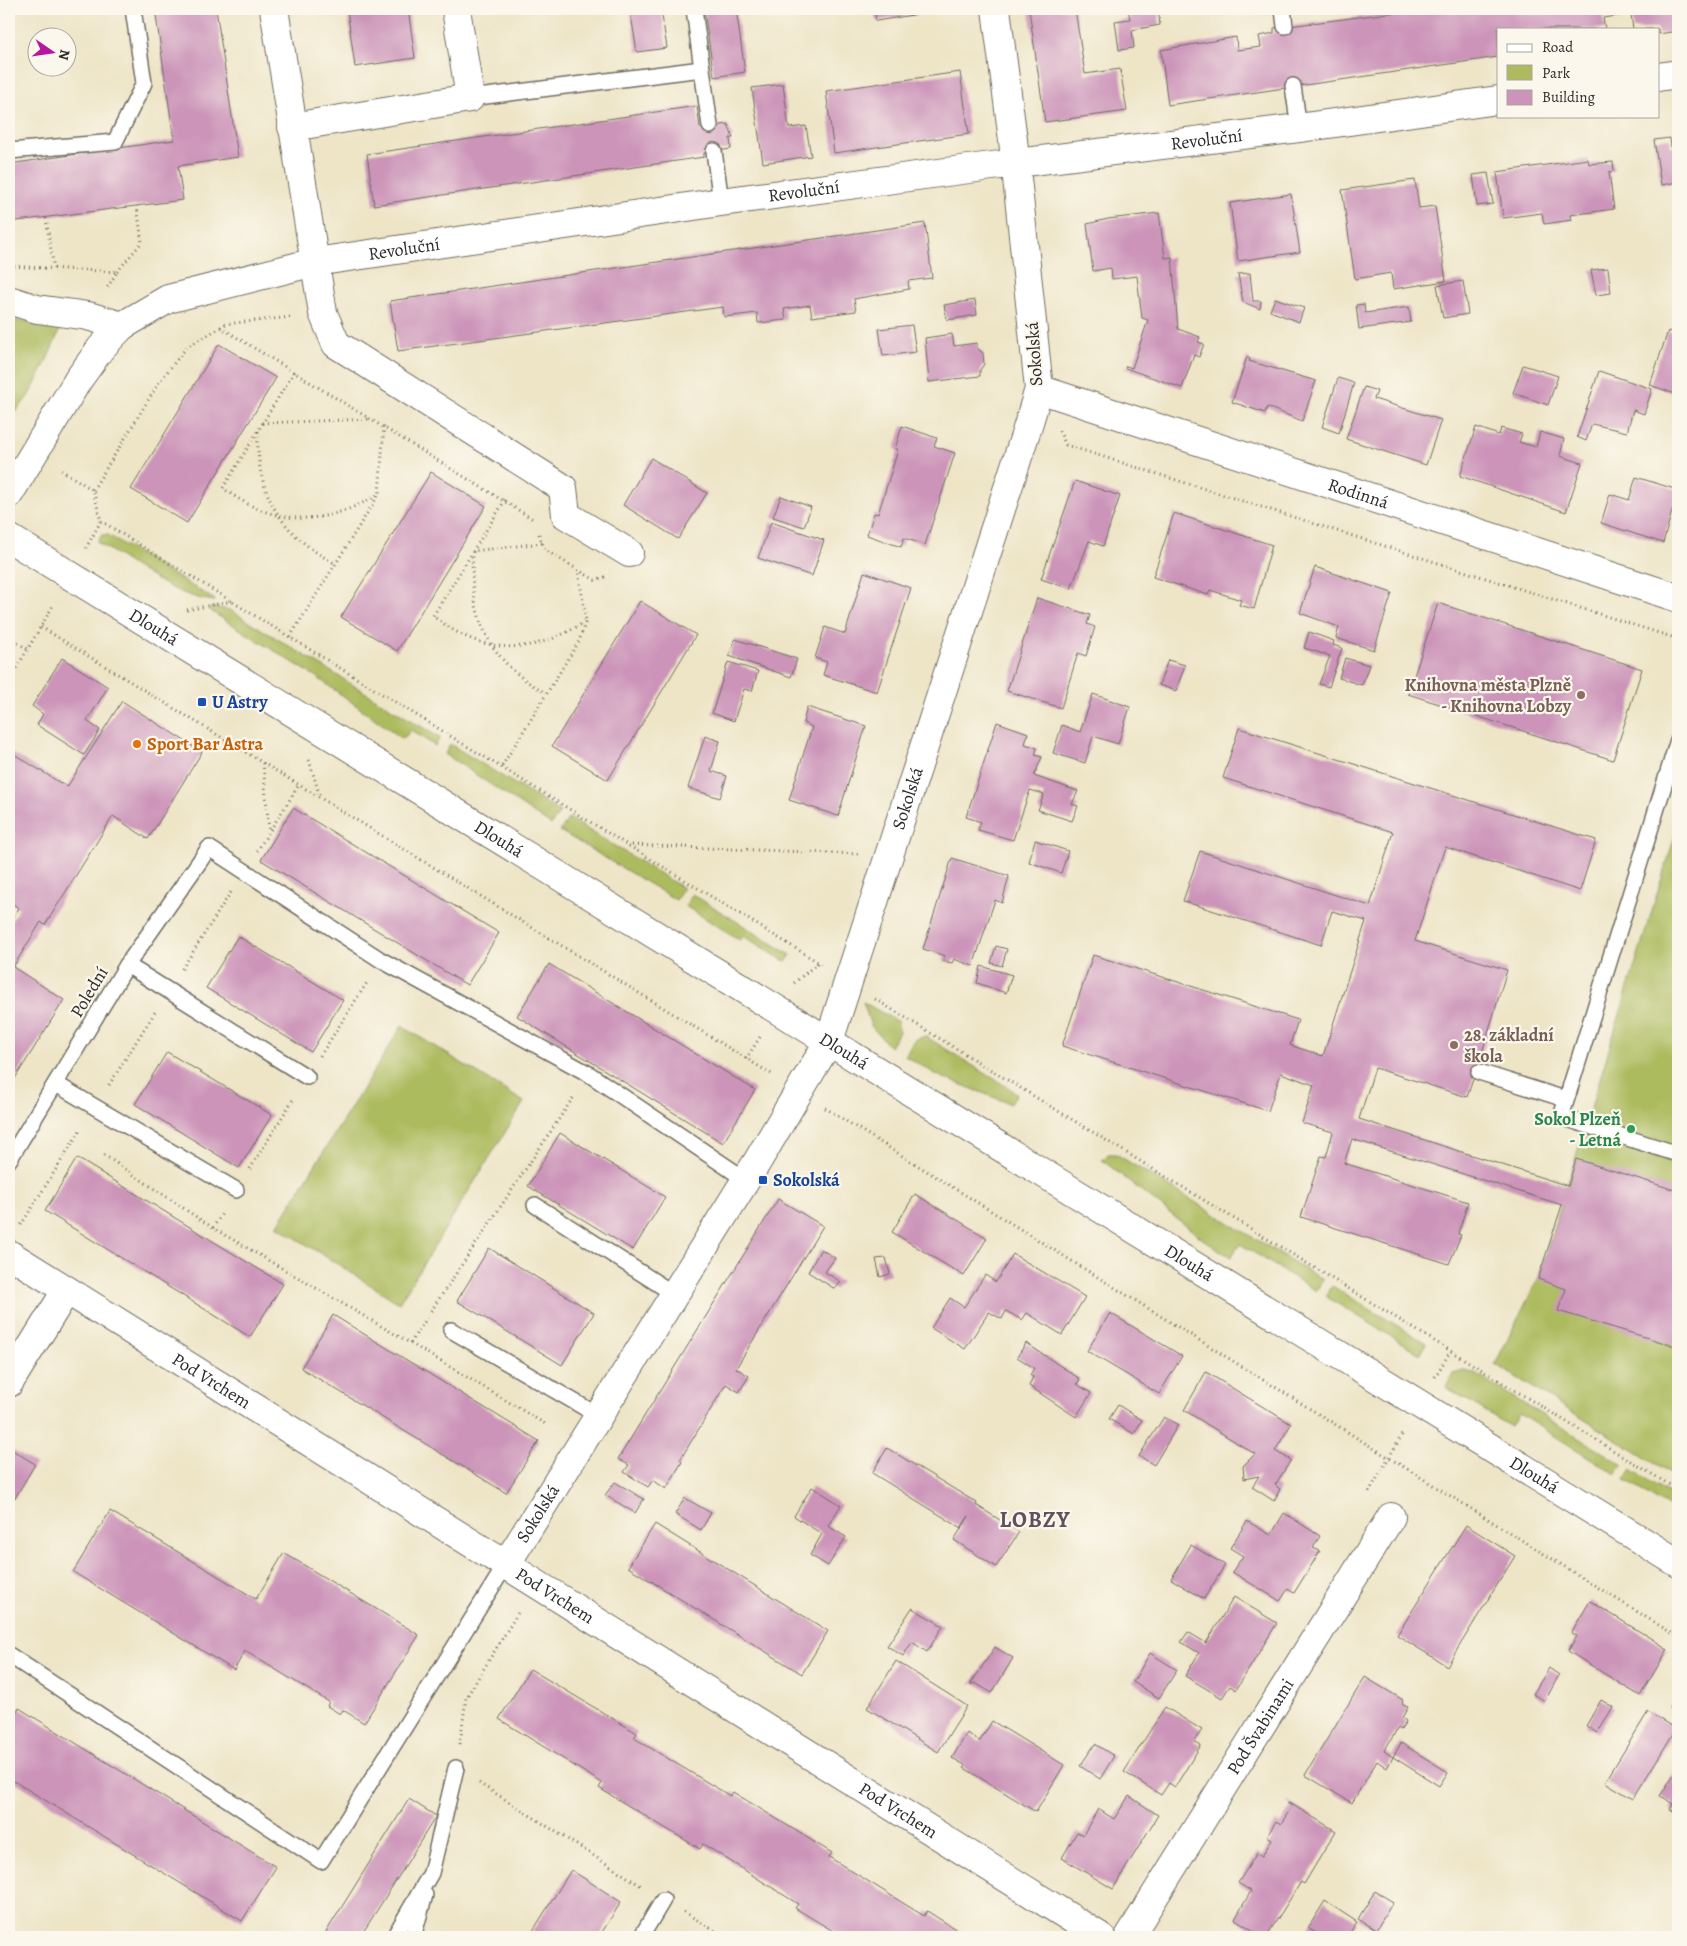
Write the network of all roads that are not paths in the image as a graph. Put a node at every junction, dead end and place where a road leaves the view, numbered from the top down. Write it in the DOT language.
graph roads {
  1 [pos="132,9"];
  2 [pos="274,9"];
  3 [pos="456,9"];
  4 [pos="694,9"];
  5 [pos="996,9"];
  6 [pos="1283,9"];
  7 [pos="1286,26"];
  8 [pos="702,69"];
  9 [pos="1678,74"];
  10 [pos="1660,77"];
  11 [pos="1294,86"];
  12 [pos="470,98"];
  13 [pos="1497,100"];
  14 [pos="710,126"];
  15 [pos="292,127"];
  16 [pos="1299,128"];
  17 [pos="9,151"];
  18 [pos="714,151"];
  19 [pos="1015,163"];
  20 [pos="721,202"];
  21 [pos="315,262"];
  22 [pos="9,300"];
  23 [pos="122,326"];
  24 [pos="1039,389"];
  25 [pos="9,494"];
  26 [pos="9,538"];
  27 [pos="629,553"];
  28 [pos="1678,598"];
  29 [pos="1678,740"];
  30 [pos="127,965"];
  31 [pos="829,1041"];
  32 [pos="1480,1072"];
  33 [pos="308,1077"];
  34 [pos="56,1084"];
  35 [pos="1566,1098"];
  36 [pos="1678,1154"];
  37 [pos="9,1160"];
  38 [pos="746,1180"];
  39 [pos="236,1190"];
  40 [pos="536,1205"];
  41 [pos="13,1243"];
  42 [pos="66,1290"];
  43 [pos="674,1294"];
  44 [pos="451,1330"];
  45 [pos="9,1383"];
  46 [pos="599,1416"];
  47 [pos="1391,1516"];
  48 [pos="1678,1563"];
  49 [pos="505,1566"];
  50 [pos="9,1655"];
  51 [pos="456,1768"];
  52 [pos="431,1873"];
  53 [pos="663,1900"];
  54 [pos="394,1937"];
  55 [pos="413,1937"];
  56 [pos="641,1937"];
  57 [pos="1101,1937"];
  58 [pos="1129,1937"];
  1 -- 17 [label="lane"];
  2 -- 15 [label="street"];
  3 -- 12 [label="street"];
  4 -- 8 [label="lane"];
  5 -- 19 [label="street, Sokolská"];
  6 -- 7 [label="lane"];
  8 -- 12 [label="lane"];
  8 -- 14 [label="lane"];
  9 -- 10 [label="street"];
  11 -- 16 [label="lane"];
  12 -- 15 [label="street"];
  13 -- 16 [label="street, Revoluční"];
  15 -- 21 [label="street"];
  16 -- 19 [label="street, Revoluční"];
  18 -- 20 [label="lane"];
  19 -- 20 [label="street, Revoluční"];
  19 -- 24 [label="street, Sokolská"];
  20 -- 21 [label="street, Revoluční"];
  21 -- 23 [label="street, Revoluční"];
  21 -- 27 [label="street"];
  22 -- 23 [label="street"];
  23 -- 25 [label="street, Revoluční"];
  24 -- 28 [label="street, Rodinná"];
  24 -- 31 [label="street, Sokolská"];
  26 -- 31 [label="street, Dlouhá"];
  29 -- 35 [label="lane"];
  30 -- 33 [label="lane"];
  30 -- 34 [label="lane, Polední"];
  30 -- 38 [label="lane, Polední"];
  31 -- 38 [label="street, Sokolská"];
  31 -- 48 [label="street, Dlouhá"];
  32 -- 35 [label="lane"];
  34 -- 37 [label="lane, Polední"];
  34 -- 39 [label="lane"];
  35 -- 36 [label="lane"];
  38 -- 43 [label="street, Sokolská"];
  40 -- 43 [label="lane"];
  41 -- 42 [label="street, Pod Vrchem"];
  42 -- 45 [label="street"];
  42 -- 49 [label="street, Pod Vrchem"];
  43 -- 46 [label="street, Sokolská"];
  44 -- 46 [label="lane"];
  46 -- 49 [label="street, Sokolská"];
  47 -- 58 [label="street, Pod Švabinami"];
  49 -- 50 [label="lane"];
  49 -- 57 [label="street, Pod Vrchem"];
  51 -- 52 [label="lane"];
  52 -- 54 [label="lane"];
  52 -- 55 [label="lane"];
  53 -- 56 [label="lane"];
}
